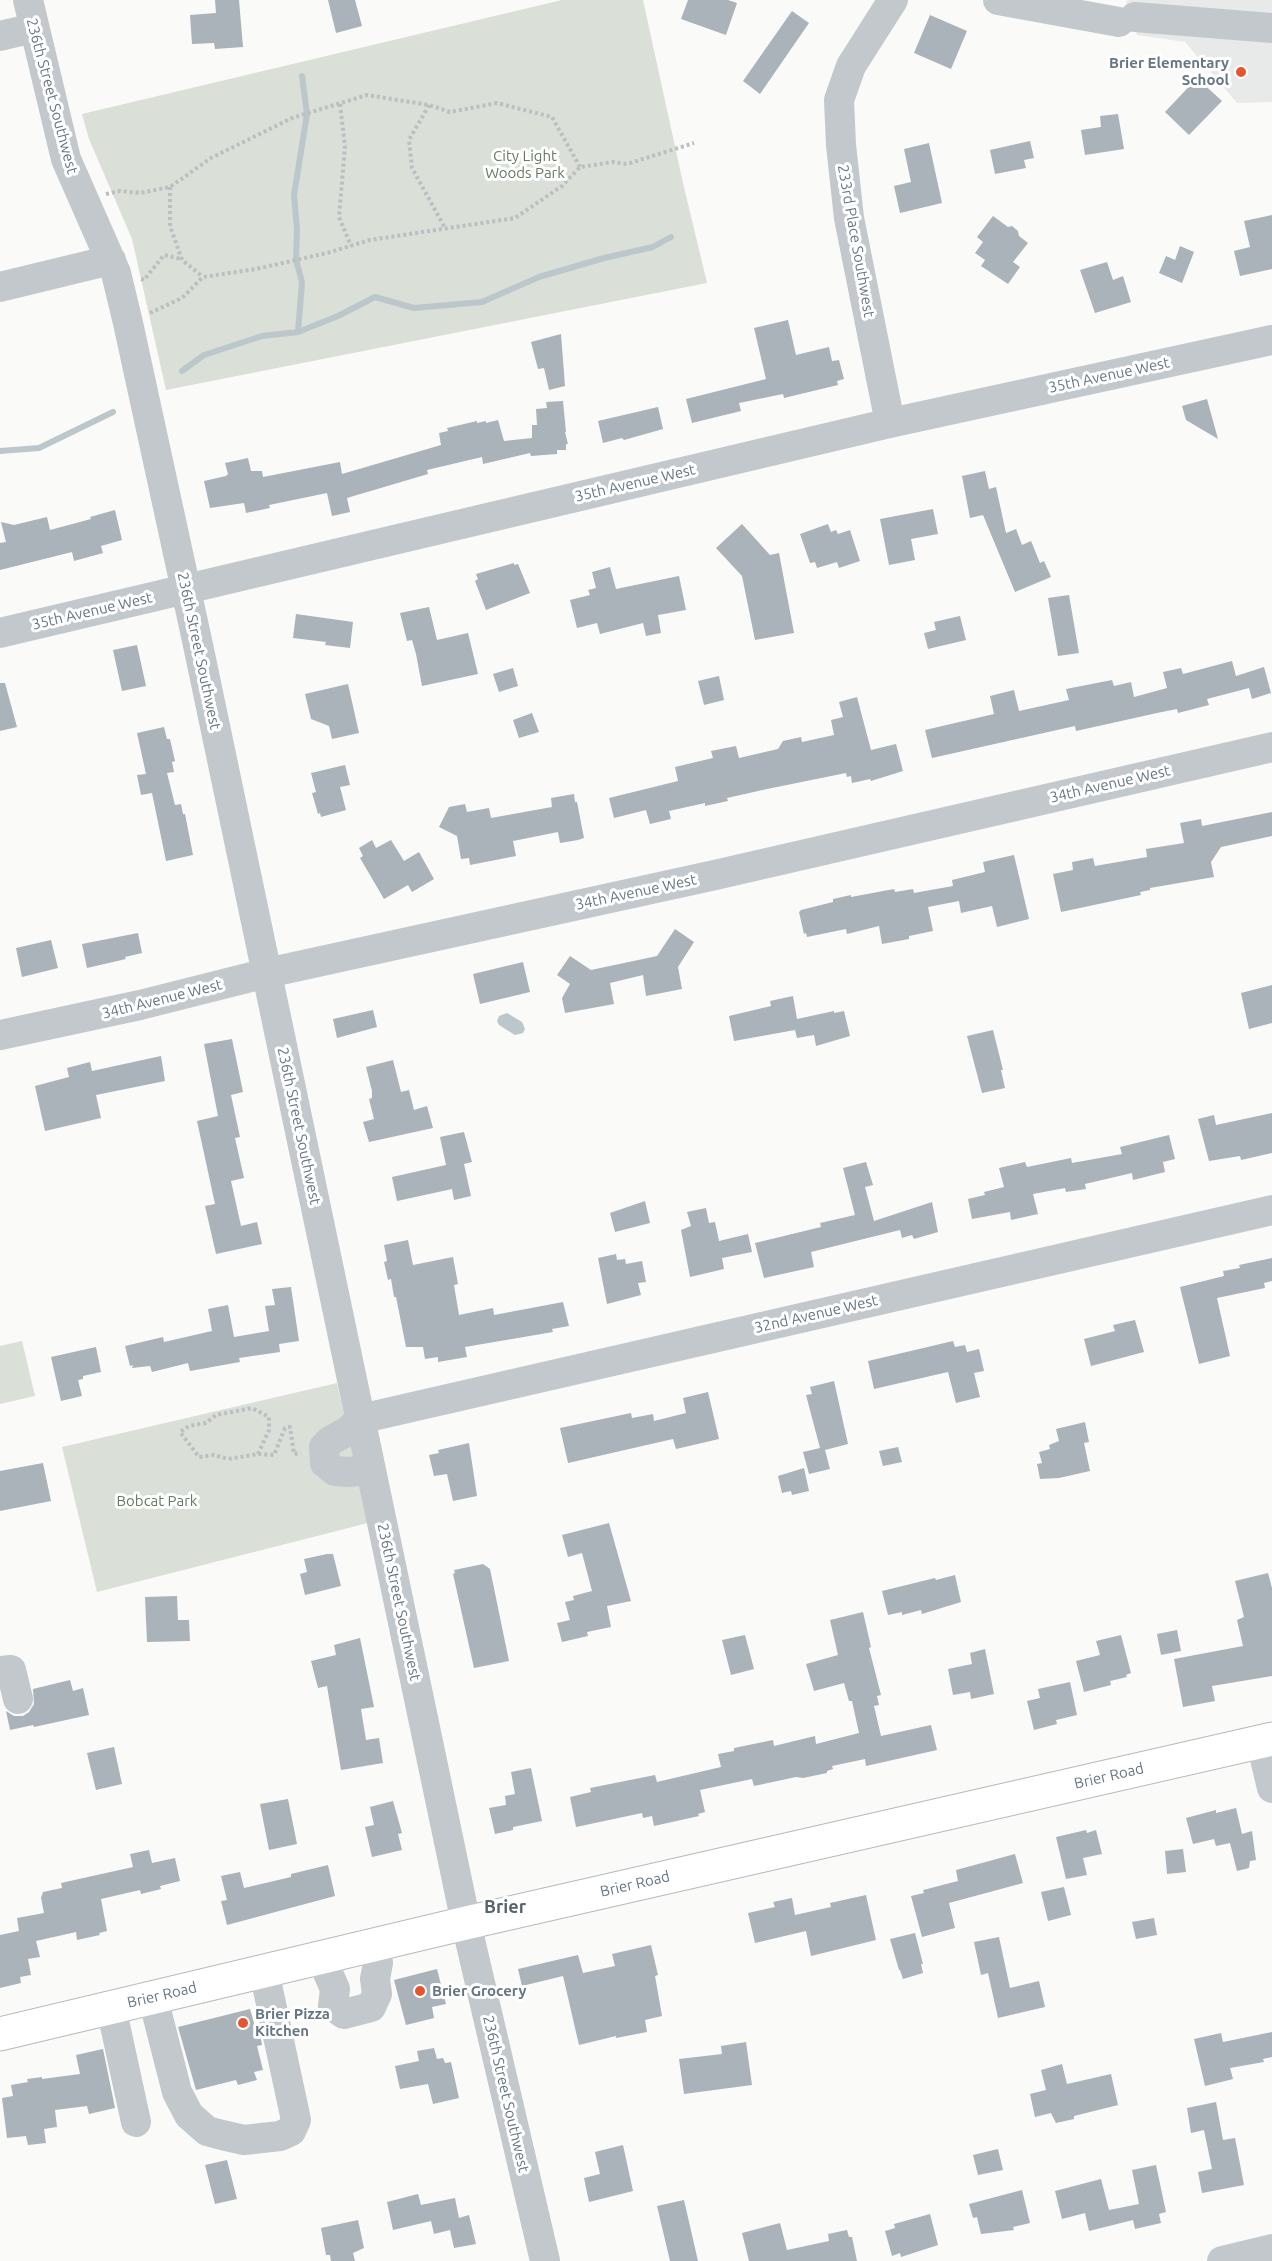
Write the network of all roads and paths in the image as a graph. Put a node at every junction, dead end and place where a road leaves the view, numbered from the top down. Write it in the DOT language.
graph roads {
  1 [pos="893,0"];
  2 [pos="998,0"];
  3 [pos="31,14"];
  4 [pos="1272,28"];
  5 [pos="0,36"];
  6 [pos="340,104"];
  7 [pos="429,105"];
  8 [pos="694,143"];
  9 [pos="580,167"];
  10 [pos="170,187"];
  11 [pos="105,195"];
  12 [pos="445,228"];
  13 [pos="351,246"];
  14 [pos="182,260"];
  15 [pos="114,267"];
  16 [pos="202,277"];
  17 [pos="0,288"];
  18 [pos="146,315"];
  19 [pos="1272,340"];
  20 [pos="890,423"];
  21 [pos="186,590"];
  22 [pos="0,633"];
  23 [pos="1272,747"];
  24 [pos="267,974"];
  25 [pos="0,1035"];
  26 [pos="1272,1210"];
  27 [pos="360,1419"];
  28 [pos="258,1454"];
  29 [pos="294,1454"];
  30 [pos="371,1470"];
  31 [pos="0,1671"];
  32 [pos="18,1699"];
  33 [pos="1267,1741"];
  34 [pos="1272,1788"];
  35 [pos="466,1923"];
  36 [pos="375,1944"];
  37 [pos="321,1957"];
  38 [pos="264,1971"];
  39 [pos="153,1998"];
  40 [pos="111,2007"];
  41 [pos="0,2034"];
  42 [pos="136,2122"];
  43 [pos="1272,2249"];
  44 [pos="545,2261"];
  45 [pos="1222,2261"];
  1 -- 20 [label="street, 233rd Place Southwest"];
  2 -- 4 [label="street"];
  3 -- 5 [label="street"];
  3 -- 15 [label="street, 236th Street Southwest"];
  6 -- 7 [label="path"];
  6 -- 10 [label="path"];
  6 -- 13 [label="path"];
  7 -- 9 [label="path"];
  7 -- 12 [label="path"];
  8 -- 9 [label="path"];
  9 -- 12 [label="path"];
  10 -- 11 [label="path"];
  10 -- 14 [label="path"];
  12 -- 13 [label="path"];
  13 -- 16 [label="path"];
  14 -- 15 [label="path"];
  14 -- 16 [label="path"];
  15 -- 17 [label="street"];
  15 -- 21 [label="street, 236th Street Southwest"];
  16 -- 18 [label="path"];
  19 -- 20 [label="street, 35th Avenue West"];
  20 -- 21 [label="street, 35th Avenue West"];
  21 -- 22 [label="street, 35th Avenue West"];
  21 -- 24 [label="street, 236th Street Southwest"];
  23 -- 24 [label="street, 34th Avenue West"];
  24 -- 25 [label="street, 34th Avenue West"];
  24 -- 27 [label="street, 236th Street Southwest"];
  26 -- 27 [label="street, 32nd Avenue West"];
  27 -- 30 [label="street, 236th Street Southwest"];
  27 -- 30 [label="street"];
  28 -- 28 [label="path"];
  28 -- 29 [label="path"];
  30 -- 35 [label="street, 236th Street Southwest"];
  31 -- 32 [label="street"];
  33 -- 34 [label="street"];
  33 -- 35 [label="main road, Brier Road"];
  35 -- 36 [label="main road, Brier Road"];
  35 -- 44 [label="street, 236th Street Southwest"];
  36 -- 37 [label="main road, Brier Road"];
  36 -- 37 [label="street"];
  37 -- 38 [label="main road, Brier Road"];
  38 -- 39 [label="main road, Brier Road"];
  38 -- 39 [label="street"];
  39 -- 40 [label="main road, Brier Road"];
  40 -- 41 [label="main road, Brier Road"];
  40 -- 42 [label="street"];
  43 -- 45 [label="street"];
}
